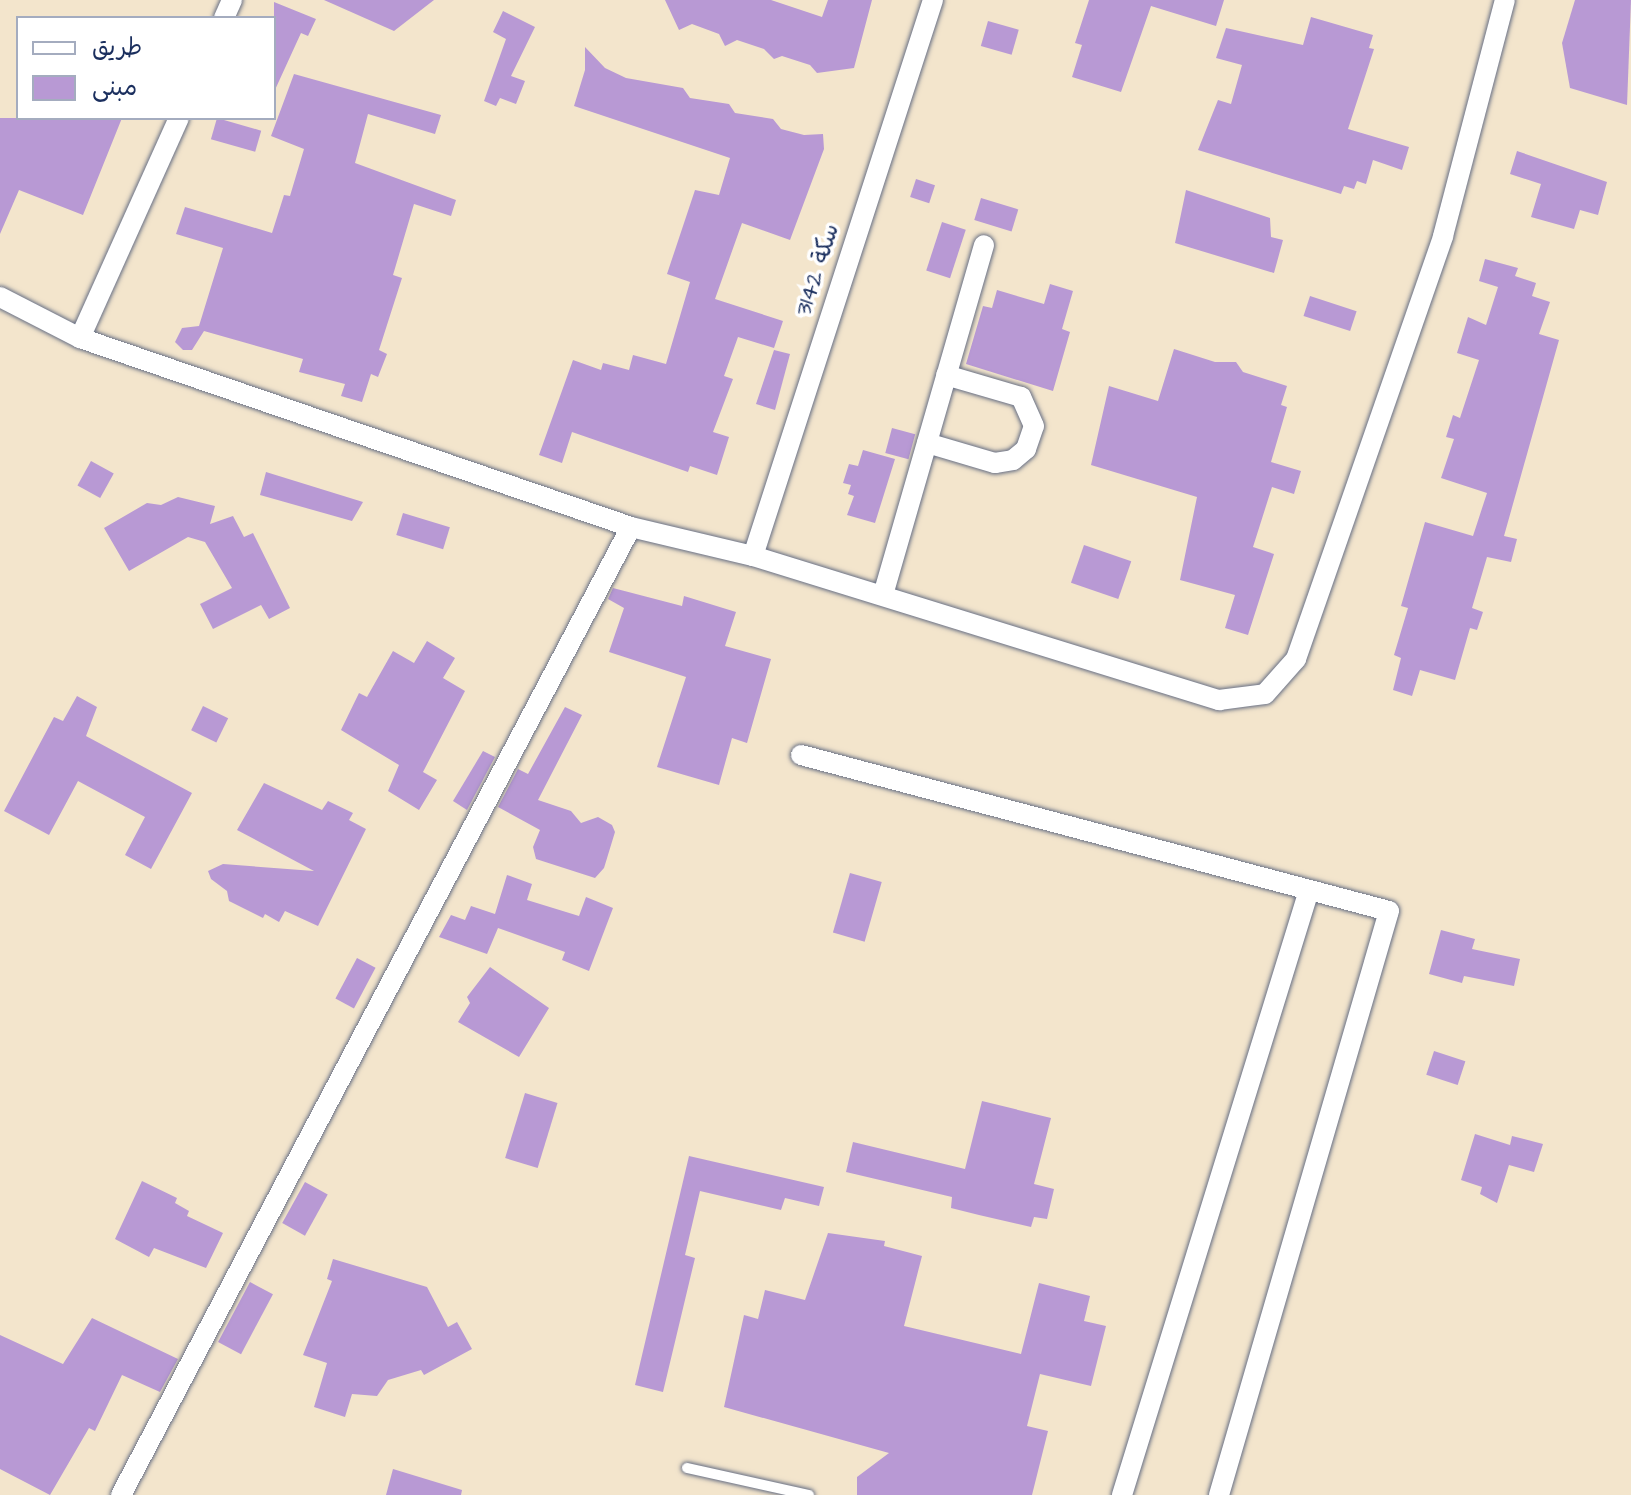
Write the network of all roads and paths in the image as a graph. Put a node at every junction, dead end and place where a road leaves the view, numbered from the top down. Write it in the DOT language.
graph roads {
  1 [pos="933,0"];
  2 [pos="1505,0"];
  3 [pos="178,120"];
  4 [pos="984,245"];
  5 [pos="0,297"];
  6 [pos="80,338"];
  7 [pos="946,375"];
  8 [pos="927,443"];
  9 [pos="631,527"];
  10 [pos="753,556"];
  11 [pos="883,595"];
  12 [pos="801,755"];
  13 [pos="1309,890"];
  14 [pos="687,1468"];
  15 [pos="121,1495"];
  16 [pos="809,1495"];
  17 [pos="1122,1495"];
  18 [pos="1219,1495"];
  1 -- 10 [label="street, سكة 3142"];
  2 -- 11 [label="street"];
  3 -- 6 [label="street"];
  4 -- 7 [label="street"];
  5 -- 6 [label="street"];
  6 -- 9 [label="street"];
  7 -- 8 [label="street"];
  7 -- 8 [label="street"];
  8 -- 11 [label="street"];
  9 -- 10 [label="street"];
  9 -- 15 [label="street"];
  10 -- 11 [label="street"];
  12 -- 13 [label="street"];
  13 -- 17 [label="street"];
  13 -- 18 [label="street"];
  14 -- 16 [label="lane"];
}
